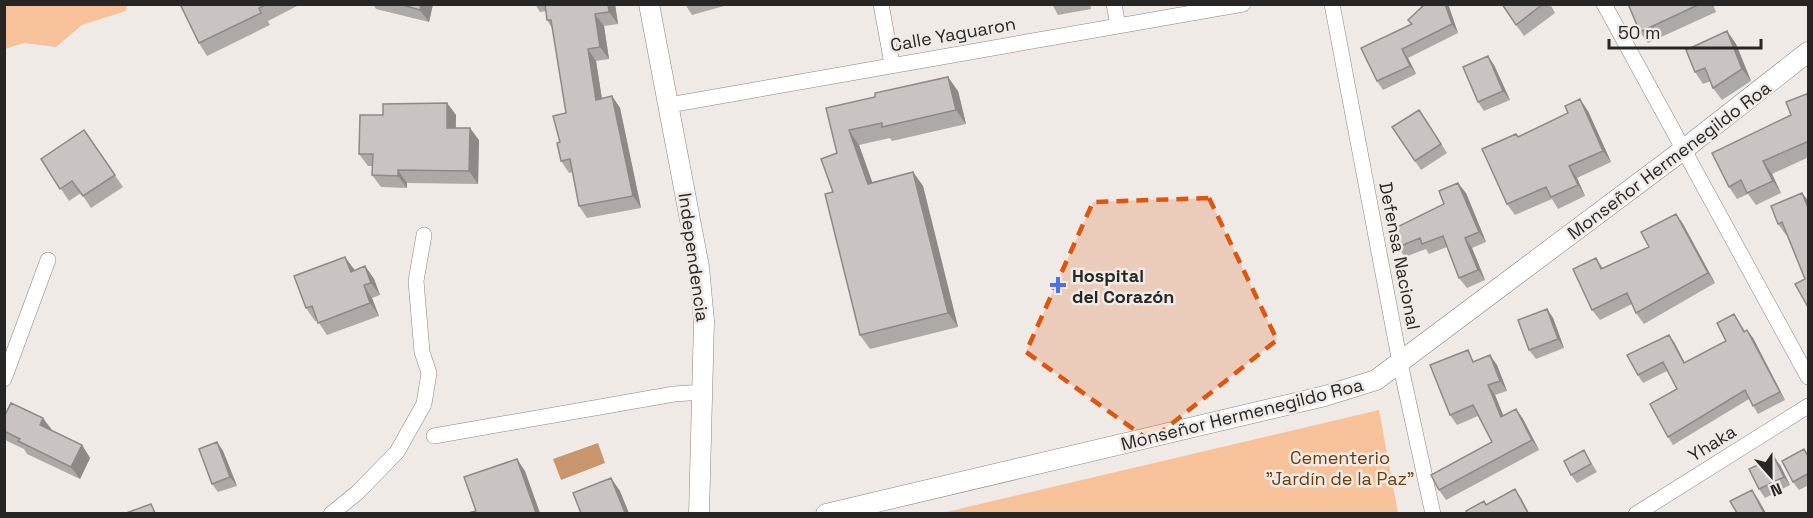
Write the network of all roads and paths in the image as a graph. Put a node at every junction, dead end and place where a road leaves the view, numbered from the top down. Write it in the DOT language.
graph roads {
  1 [pos="650,4"];
  2 [pos="881,4"];
  3 [pos="1114,4"];
  4 [pos="1243,4"];
  5 [pos="1332,4"];
  6 [pos="1604,4"];
  7 [pos="1118,26"];
  8 [pos="1809,52"];
  9 [pos="892,64"];
  10 [pos="669,105"];
  11 [pos="1683,150"];
  12 [pos="423,235"];
  13 [pos="48,260"];
  14 [pos="1401,363"];
  15 [pos="1809,377"];
  16 [pos="4,379"];
  17 [pos="703,392"];
  18 [pos="1809,406"];
  19 [pos="434,436"];
  20 [pos="331,513"];
  21 [pos="699,513"];
  22 [pos="826,513"];
  23 [pos="1432,513"];
  24 [pos="1636,513"];
  1 -- 10 [label="street, Independencia"];
  2 -- 9 [label="street"];
  3 -- 7 [label="street"];
  4 -- 7 [label="street, Calle Yaguaron"];
  5 -- 14 [label="street, Defensa Nacional"];
  6 -- 11 [label="street"];
  7 -- 9 [label="street, Calle Yaguaron"];
  8 -- 11 [label="street, Monseñor Hermenegildo Roa"];
  9 -- 10 [label="street, Calle Yaguaron"];
  10 -- 17 [label="street, Independencia"];
  11 -- 14 [label="street, Monseñor Hermenegildo Roa"];
  11 -- 15 [label="street"];
  12 -- 20 [label="street"];
  13 -- 16 [label="street"];
  14 -- 22 [label="street, Monseñor Hermenegildo Roa"];
  14 -- 23 [label="street, Defensa Nacional"];
  17 -- 19 [label="street"];
  17 -- 21 [label="street, Independencia"];
  18 -- 24 [label="street, Yhaka"];
}
